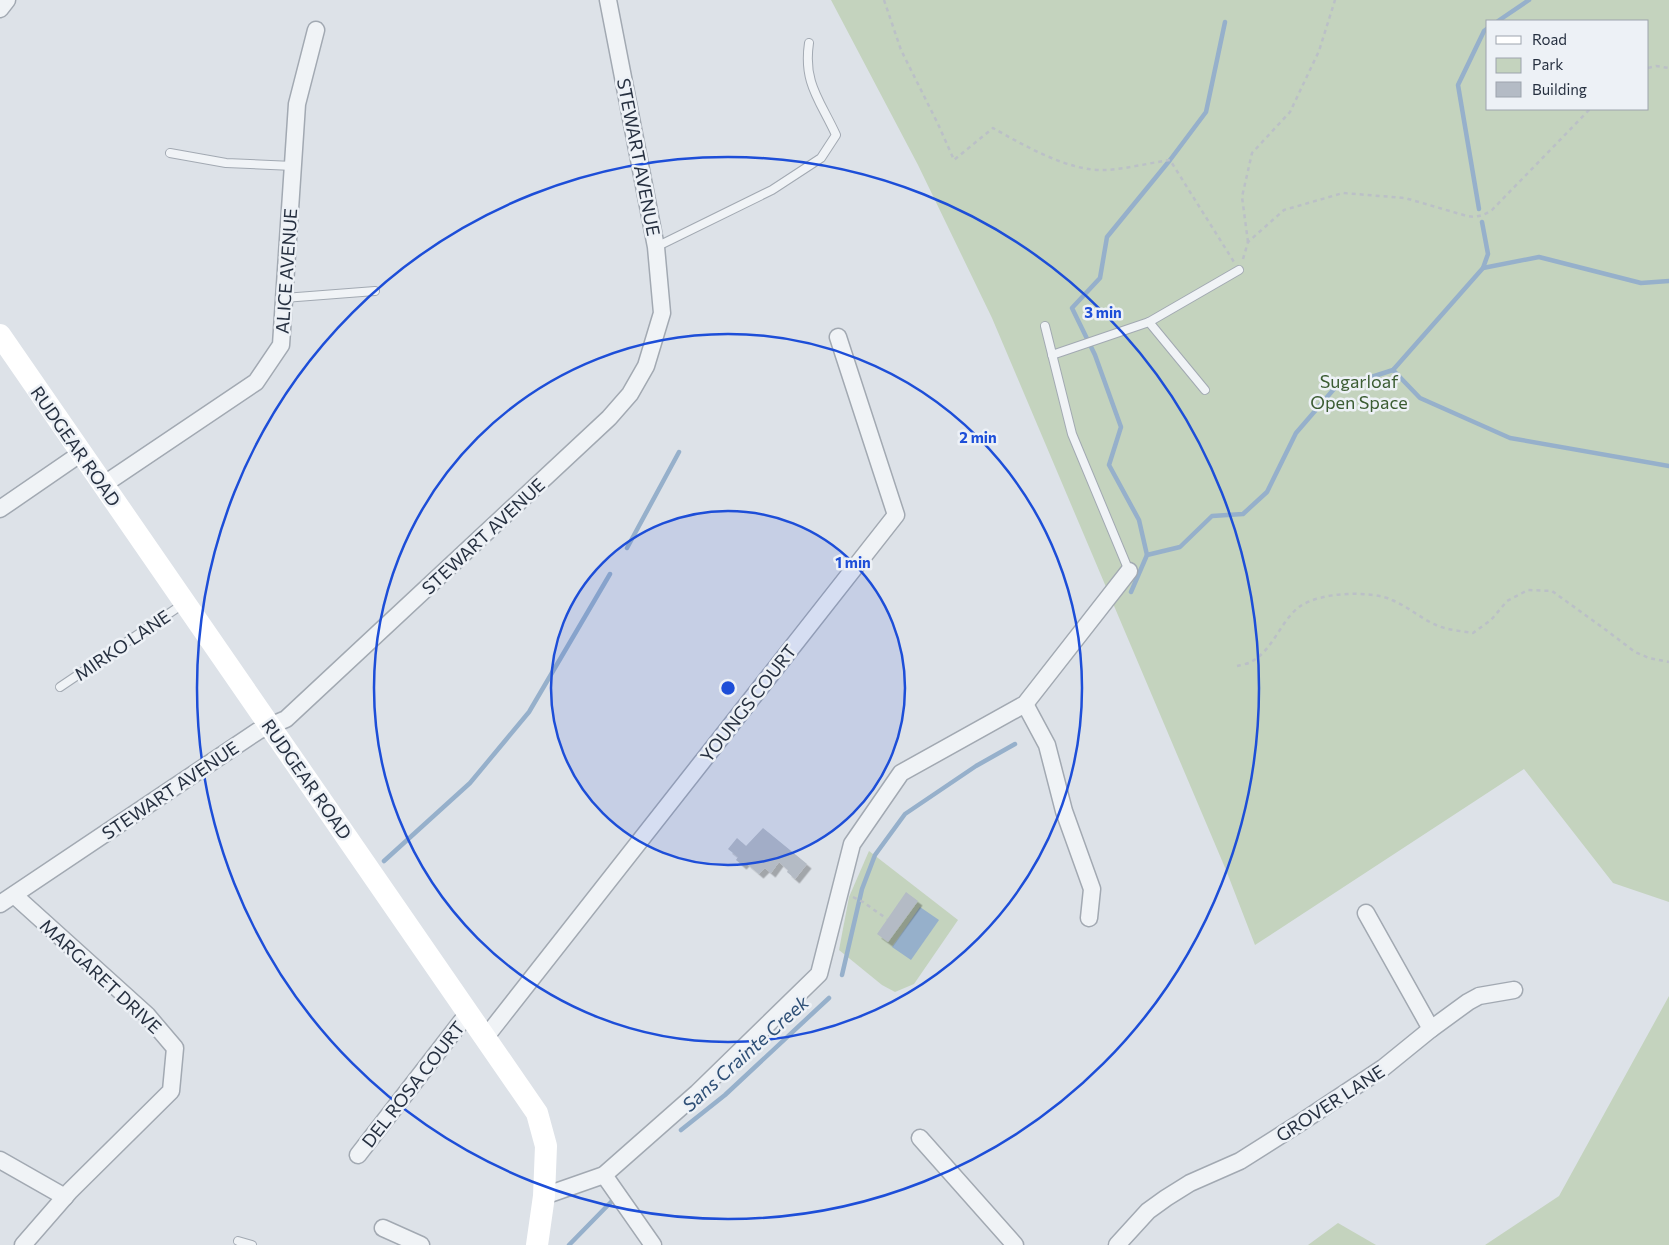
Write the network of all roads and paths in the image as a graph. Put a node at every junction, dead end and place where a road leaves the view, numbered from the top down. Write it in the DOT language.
graph roads {
  1 [pos="7,0"];
  2 [pos="608,0"];
  3 [pos="884,0"];
  4 [pos="1335,0"];
  5 [pos="0,9"];
  6 [pos="316,30"];
  7 [pos="809,43"];
  8 [pos="1649,68"];
  9 [pos="1669,68"];
  10 [pos="1589,110"];
  11 [pos="170,154"];
  12 [pos="292,166"];
  13 [pos="1248,242"];
  14 [pos="656,247"];
  15 [pos="1239,270"];
  16 [pos="375,291"];
  17 [pos="284,298"];
  18 [pos="1149,322"];
  19 [pos="1045,326"];
  20 [pos="0,335"];
  21 [pos="838,337"];
  22 [pos="1052,355"];
  23 [pos="1205,390"];
  24 [pos="80,454"];
  25 [pos="103,485"];
  26 [pos="0,508"];
  27 [pos="1128,571"];
  28 [pos="185,603"];
  29 [pos="1669,662"];
  30 [pos="1237,666"];
  31 [pos="60,687"];
  32 [pos="1025,704"];
  33 [pos="271,726"];
  34 [pos="14,895"];
  35 [pos="853,898"];
  36 [pos="0,904"];
  37 [pos="1366,913"];
  38 [pos="1090,918"];
  39 [pos="887,919"];
  40 [pos="1514,990"];
  41 [pos="468,1013"];
  42 [pos="1431,1029"];
  43 [pos="485,1038"];
  44 [pos="920,1138"];
  45 [pos="358,1155"];
  46 [pos="0,1160"];
  47 [pos="604,1175"];
  48 [pos="544,1196"];
  49 [pos="65,1197"];
  50 [pos="383,1228"];
  51 [pos="238,1241"];
  52 [pos="23,1245"];
  53 [pos="252,1245"];
  54 [pos="421,1245"];
  55 [pos="537,1245"];
  56 [pos="653,1245"];
  57 [pos="1015,1245"];
  58 [pos="1117,1245"];
  1 -- 5 [label="street"];
  2 -- 14 [label="street, STEWART AVENUE"];
  3 -- 15 [label="path"];
  4 -- 13 [label="path"];
  6 -- 12 [label="street, ALICE AVENUE"];
  7 -- 14 [label="lane"];
  8 -- 9 [label="path"];
  10 -- 13 [label="path"];
  11 -- 12 [label="lane"];
  12 -- 17 [label="street, ALICE AVENUE"];
  13 -- 15 [label="path"];
  14 -- 33 [label="street, STEWART AVENUE"];
  15 -- 18 [label="lane"];
  16 -- 17 [label="lane"];
  17 -- 25 [label="street, ALICE AVENUE"];
  18 -- 22 [label="lane"];
  18 -- 23 [label="lane"];
  19 -- 22 [label="lane"];
  20 -- 24 [label="street, RUDGEAR ROAD"];
  21 -- 43 [label="street, YOUNGS COURT"];
  22 -- 27 [label="lane"];
  24 -- 25 [label="street, RUDGEAR ROAD"];
  24 -- 26 [label="street"];
  25 -- 28 [label="street, RUDGEAR ROAD"];
  27 -- 32 [label="street"];
  28 -- 31 [label="lane, MIRKO LANE"];
  28 -- 33 [label="street, RUDGEAR ROAD"];
  29 -- 30 [label="path"];
  32 -- 38 [label="street"];
  32 -- 47 [label="street"];
  33 -- 34 [label="street, STEWART AVENUE"];
  33 -- 41 [label="street, RUDGEAR ROAD"];
  34 -- 36 [label="street, STEWART AVENUE"];
  34 -- 49 [label="street, MARGARET DRIVE"];
  35 -- 39 [label="path"];
  37 -- 42 [label="street"];
  40 -- 42 [label="street, GROVER LANE"];
  41 -- 43 [label="street, RUDGEAR ROAD"];
  41 -- 45 [label="street, DEL ROSA COURT"];
  42 -- 58 [label="street, GROVER LANE"];
  43 -- 48 [label="street, RUDGEAR ROAD"];
  44 -- 57 [label="street"];
  46 -- 49 [label="street"];
  47 -- 48 [label="street"];
  47 -- 56 [label="street"];
  48 -- 55 [label="street, RUDGEAR ROAD"];
  49 -- 52 [label="street, MARGARET DRIVE"];
  50 -- 54 [label="street"];
  51 -- 53 [label="lane"];
}
